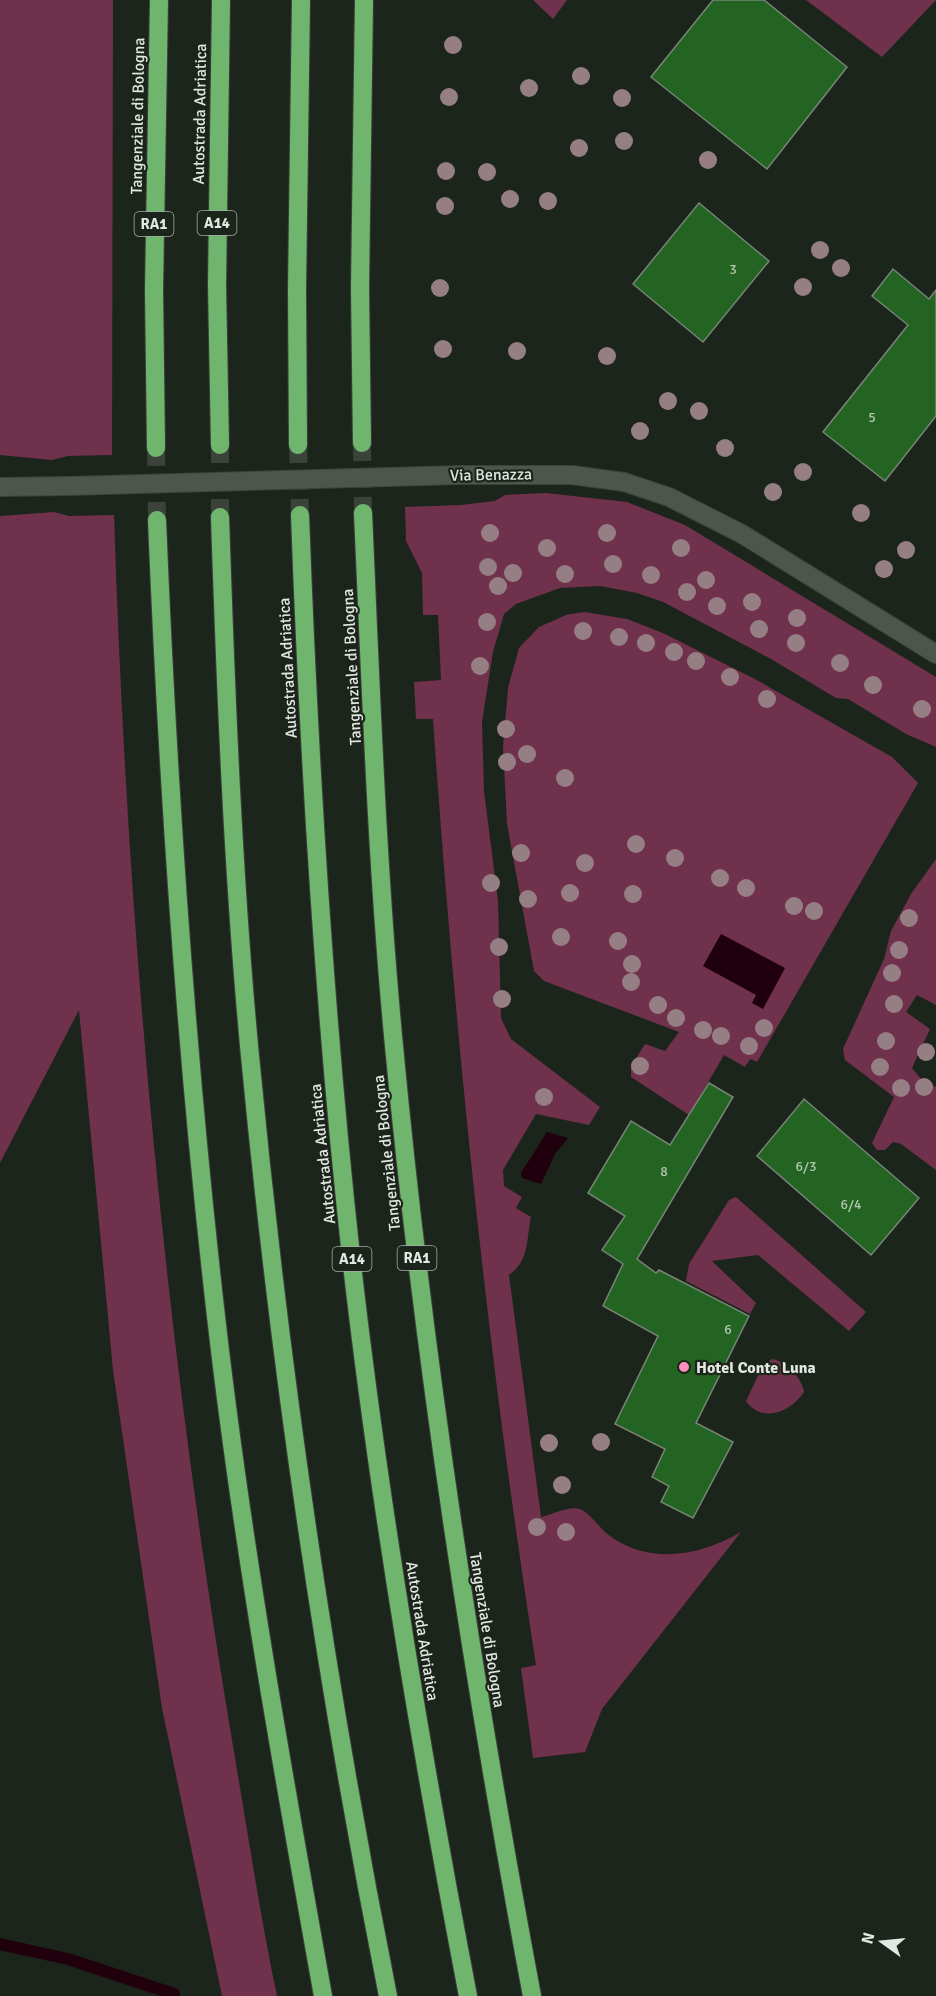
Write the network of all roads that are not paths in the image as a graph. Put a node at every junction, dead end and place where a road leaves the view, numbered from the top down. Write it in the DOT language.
graph roads {
  1 [pos="159,0"];
  2 [pos="221,0"];
  3 [pos="301,0"];
  4 [pos="364,0"];
  5 [pos="362,443"];
  6 [pos="298,444"];
  7 [pos="220,445"];
  8 [pos="156,448"];
  9 [pos="0,487"];
  10 [pos="363,513"];
  11 [pos="300,515"];
  12 [pos="220,518"];
  13 [pos="157,520"];
  14 [pos="936,654"];
  15 [pos="323,1996"];
  16 [pos="388,1996"];
  17 [pos="468,1996"];
  18 [pos="532,1996"];
  1 -- 8 [label="highway, Tangenziale di Bologna / RA1"];
  2 -- 7 [label="highway, Autostrada Adriatica / A14"];
  3 -- 6 [label="highway"];
  4 -- 5 [label="highway"];
  9 -- 14 [label="street, Via Benazza, bridge"];
  10 -- 18 [label="highway, Tangenziale di Bologna / RA1"];
  11 -- 17 [label="highway, Autostrada Adriatica / A14"];
  12 -- 16 [label="highway"];
  13 -- 15 [label="highway"];
}
